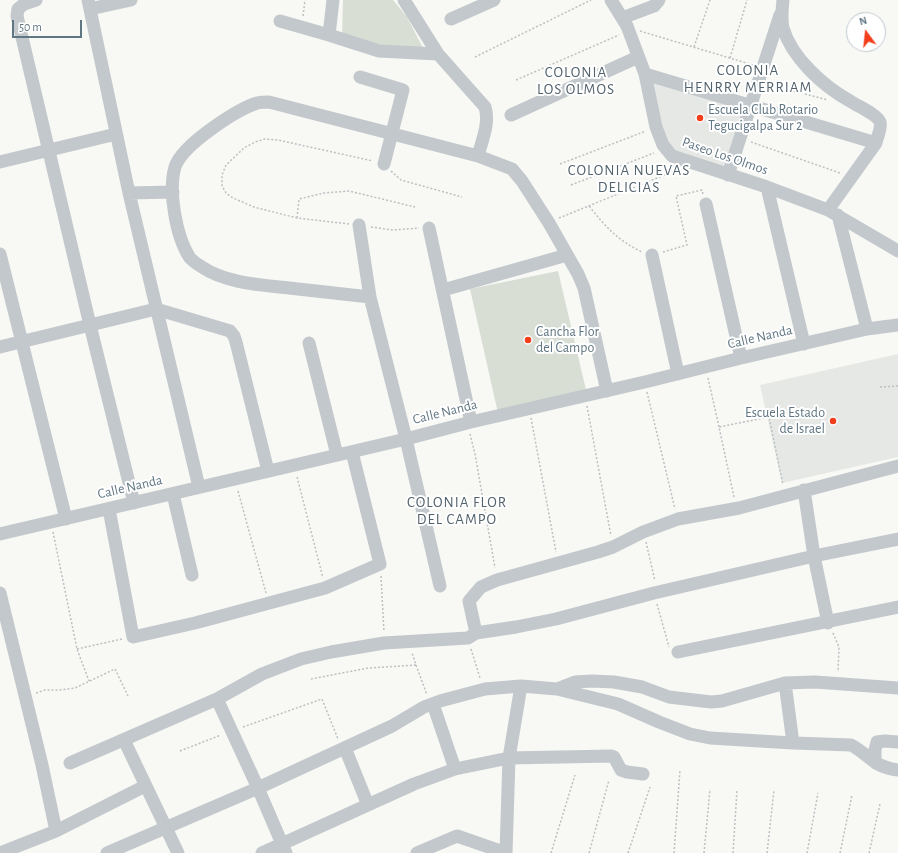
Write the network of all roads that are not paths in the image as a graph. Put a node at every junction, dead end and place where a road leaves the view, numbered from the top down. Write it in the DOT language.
graph roads {
  1 [pos="36,0"];
  2 [pos="131,0"];
  3 [pos="333,0"];
  4 [pos="404,0"];
  5 [pos="494,0"];
  6 [pos="611,0"];
  7 [pos="659,0"];
  8 [pos="89,5"];
  9 [pos="782,5"];
  10 [pos="451,19"];
  11 [pos="280,20"];
  12 [pos="626,25"];
  13 [pos="329,35"];
  14 [pos="438,54"];
  15 [pos="638,57"];
  16 [pos="645,74"];
  17 [pos="360,77"];
  18 [pos="751,106"];
  19 [pos="512,115"];
  20 [pos="116,134"];
  21 [pos="392,134"];
  22 [pos="876,142"];
  23 [pos="49,149"];
  24 [pos="478,156"];
  25 [pos="0,162"];
  26 [pos="384,164"];
  27 [pos="728,175"];
  28 [pos="767,187"];
  29 [pos="173,192"];
  30 [pos="129,193"];
  31 [pos="706,204"];
  32 [pos="833,212"];
  33 [pos="359,225"];
  34 [pos="429,228"];
  35 [pos="898,251"];
  36 [pos="0,254"];
  37 [pos="652,254"];
  38 [pos="567,255"];
  39 [pos="443,290"];
  40 [pos="370,297"];
  41 [pos="156,309"];
  42 [pos="90,325"];
  43 [pos="898,325"];
  44 [pos="867,329"];
  45 [pos="21,342"];
  46 [pos="309,343"];
  47 [pos="804,344"];
  48 [pos="0,347"];
  49 [pos="741,358"];
  50 [pos="678,374"];
  51 [pos="607,391"];
  52 [pos="469,422"];
  53 [pos="406,439"];
  54 [pos="352,452"];
  55 [pos="337,455"];
  56 [pos="898,466"];
  57 [pos="268,471"];
  58 [pos="200,488"];
  59 [pos="804,490"];
  60 [pos="173,494"];
  61 [pos="134,503"];
  62 [pos="109,509"];
  63 [pos="66,519"];
  64 [pos="0,534"];
  65 [pos="898,539"];
  66 [pos="814,556"];
  67 [pos="192,575"];
  68 [pos="440,586"];
  69 [pos="0,593"];
  70 [pos="898,608"];
  71 [pos="828,622"];
  72 [pos="472,636"];
  73 [pos="678,652"];
  74 [pos="785,683"];
  75 [pos="521,686"];
  76 [pos="898,688"];
  77 [pos="557,689"];
  78 [pos="217,699"];
  79 [pos="432,704"];
  80 [pos="124,740"];
  81 [pos="898,742"];
  82 [pos="793,743"];
  83 [pos="344,748"];
  84 [pos="509,758"];
  85 [pos="875,762"];
  86 [pos="70,763"];
  87 [pos="455,769"];
  88 [pos="898,770"];
  89 [pos="643,774"];
  90 [pos="145,786"];
  91 [pos="258,788"];
  92 [pos="368,805"];
  93 [pos="166,827"];
  94 [pos="56,831"];
  95 [pos="284,848"];
  96 [pos="0,853"];
  97 [pos="106,853"];
  98 [pos="178,853"];
  99 [pos="262,853"];
  100 [pos="417,853"];
  101 [pos="506,853"];
  1 -- 23 [label="street"];
  2 -- 8 [label="street"];
  3 -- 13 [label="street"];
  4 -- 14 [label="street"];
  5 -- 10 [label="street"];
  6 -- 12 [label="street, Paseo Los Olmos"];
  7 -- 12 [label="street"];
  8 -- 20 [label="street"];
  9 -- 18 [label="street"];
  9 -- 22 [label="street"];
  11 -- 13 [label="street"];
  12 -- 15 [label="street, Paseo Los Olmos"];
  13 -- 14 [label="street"];
  14 -- 24 [label="street"];
  15 -- 16 [label="street, Paseo Los Olmos"];
  15 -- 19 [label="street"];
  16 -- 18 [label="street"];
  16 -- 27 [label="street, Paseo Los Olmos"];
  17 -- 21 [label="street"];
  18 -- 22 [label="street"];
  18 -- 27 [label="street"];
  20 -- 23 [label="street"];
  20 -- 30 [label="street"];
  21 -- 24 [label="street"];
  21 -- 26 [label="street"];
  21 -- 29 [label="street"];
  22 -- 32 [label="street"];
  23 -- 25 [label="street"];
  23 -- 42 [label="street"];
  24 -- 38 [label="street"];
  27 -- 28 [label="street, Paseo Los Olmos"];
  28 -- 32 [label="street, Paseo Los Olmos"];
  28 -- 47 [label="street"];
  29 -- 30 [label="street"];
  29 -- 40 [label="street"];
  30 -- 41 [label="street"];
  31 -- 49 [label="street"];
  32 -- 35 [label="street, Paseo Los Olmos"];
  32 -- 44 [label="street"];
  33 -- 40 [label="street"];
  34 -- 39 [label="street"];
  36 -- 45 [label="street"];
  37 -- 50 [label="street"];
  38 -- 39 [label="street"];
  38 -- 51 [label="street"];
  39 -- 52 [label="street"];
  40 -- 53 [label="street"];
  41 -- 42 [label="street"];
  41 -- 57 [label="street"];
  41 -- 58 [label="street"];
  42 -- 45 [label="street"];
  42 -- 61 [label="street"];
  43 -- 44 [label="street, Calle Nanda"];
  44 -- 47 [label="street, Calle Nanda"];
  45 -- 48 [label="street"];
  45 -- 63 [label="street"];
  46 -- 55 [label="street"];
  47 -- 49 [label="street, Calle Nanda"];
  49 -- 50 [label="street, Calle Nanda"];
  50 -- 51 [label="street, Calle Nanda"];
  51 -- 52 [label="street, Calle Nanda"];
  52 -- 53 [label="street, Calle Nanda"];
  53 -- 54 [label="street, Calle Nanda"];
  53 -- 68 [label="street"];
  54 -- 55 [label="street, Calle Nanda"];
  54 -- 62 [label="street"];
  55 -- 57 [label="street, Calle Nanda"];
  56 -- 59 [label="street"];
  57 -- 58 [label="street, Calle Nanda"];
  58 -- 60 [label="street, Calle Nanda"];
  59 -- 66 [label="street"];
  59 -- 72 [label="street"];
  60 -- 61 [label="street, Calle Nanda"];
  60 -- 67 [label="street"];
  61 -- 62 [label="street, Calle Nanda"];
  62 -- 63 [label="street, Calle Nanda"];
  63 -- 64 [label="street, Calle Nanda"];
  65 -- 66 [label="street"];
  66 -- 71 [label="street"];
  66 -- 72 [label="street"];
  69 -- 94 [label="street"];
  70 -- 71 [label="street"];
  71 -- 73 [label="street"];
  72 -- 78 [label="street"];
  74 -- 76 [label="street"];
  74 -- 77 [label="street"];
  74 -- 82 [label="street"];
  75 -- 77 [label="street"];
  75 -- 79 [label="street"];
  75 -- 84 [label="street"];
  77 -- 82 [label="street"];
  78 -- 80 [label="street"];
  78 -- 91 [label="street"];
  79 -- 83 [label="street"];
  79 -- 87 [label="street"];
  80 -- 86 [label="street"];
  80 -- 90 [label="street"];
  81 -- 85 [label="street"];
  82 -- 85 [label="street"];
  83 -- 91 [label="street"];
  83 -- 92 [label="street"];
  84 -- 87 [label="street"];
  84 -- 89 [label="street"];
  84 -- 101 [label="street"];
  85 -- 88 [label="street"];
  87 -- 92 [label="street"];
  90 -- 93 [label="street"];
  90 -- 94 [label="street"];
  91 -- 93 [label="street"];
  91 -- 95 [label="street"];
  92 -- 95 [label="street"];
  93 -- 97 [label="street"];
  93 -- 98 [label="street"];
  94 -- 96 [label="street"];
  95 -- 99 [label="street"];
  100 -- 101 [label="street"];
}
